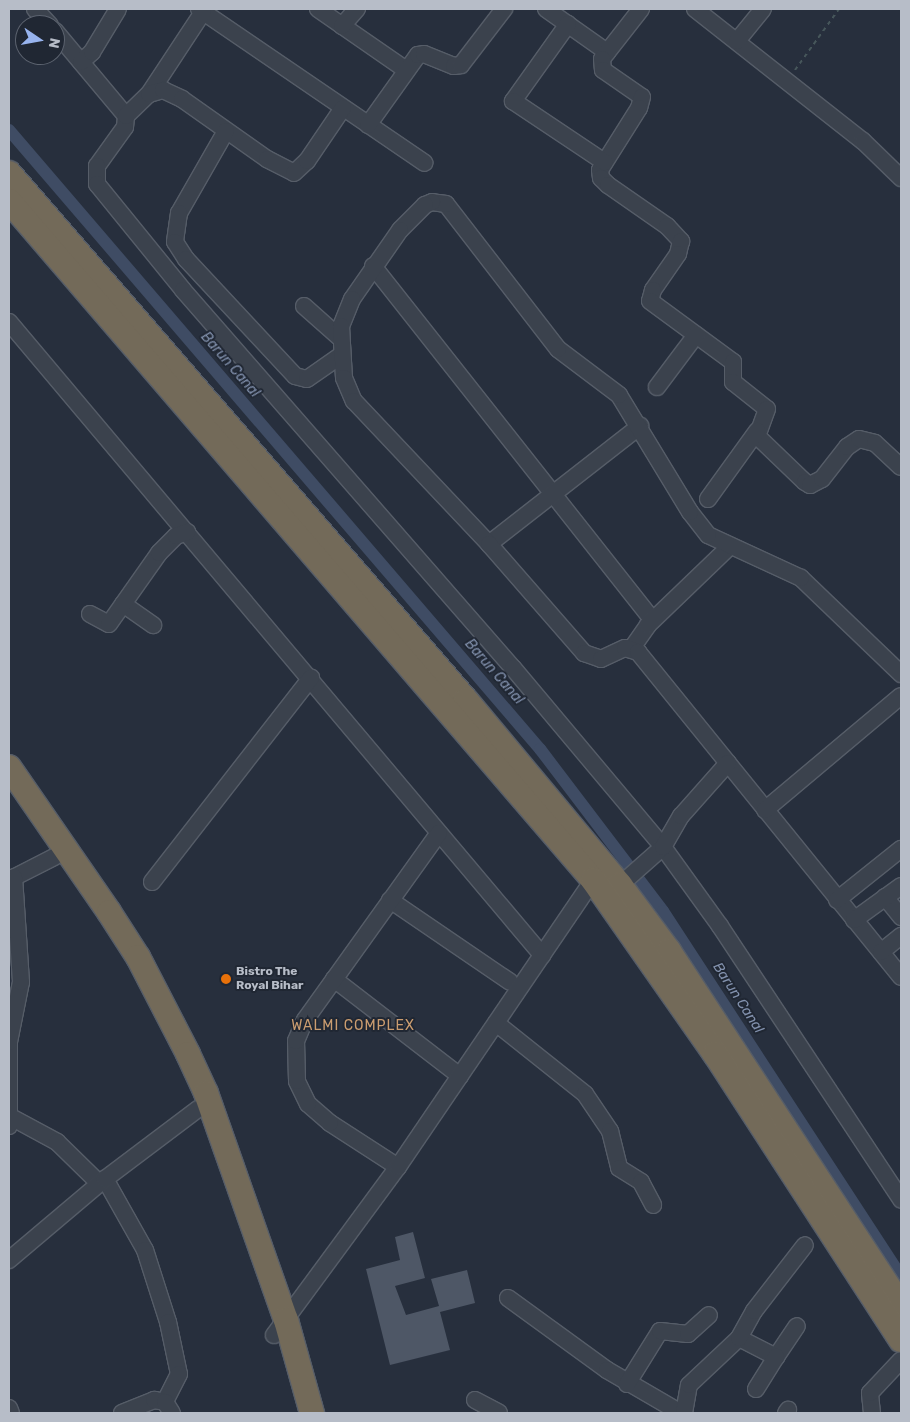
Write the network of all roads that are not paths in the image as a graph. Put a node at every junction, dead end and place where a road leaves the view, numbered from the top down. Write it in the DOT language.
graph roads {
  1 [pos="118,9"];
  2 [pos="318,9"];
  3 [pos="357,9"];
  4 [pos="504,9"];
  5 [pos="546,9"];
  6 [pos="641,9"];
  7 [pos="695,9"];
  8 [pos="762,9"];
  9 [pos="201,10"];
  10 [pos="568,24"];
  11 [pos="342,26"];
  12 [pos="737,41"];
  13 [pos="65,43"];
  14 [pos="607,52"];
  15 [pos="81,62"];
  16 [pos="406,70"];
  17 [pos="149,94"];
  18 [pos="343,108"];
  19 [pos="126,116"];
  20 [pos="368,125"];
  21 [pos="226,130"];
  22 [pos="604,162"];
  23 [pos="425,163"];
  24 [pos="9,173"];
  25 [pos="901,178"];
  26 [pos="9,201"];
  27 [pos="374,266"];
  28 [pos="304,306"];
  29 [pos="9,322"];
  30 [pos="696,335"];
  31 [pos="340,338"];
  32 [pos="340,356"];
  33 [pos="657,387"];
  34 [pos="640,426"];
  35 [pos="757,431"];
  36 [pos="901,466"];
  37 [pos="553,494"];
  38 [pos="708,499"];
  39 [pos="187,532"];
  40 [pos="489,544"];
  41 [pos="730,546"];
  42 [pos="123,604"];
  43 [pos="90,614"];
  44 [pos="653,620"];
  45 [pos="153,625"];
  46 [pos="632,648"];
  47 [pos="901,674"];
  48 [pos="311,678"];
  49 [pos="901,696"];
  50 [pos="728,764"];
  51 [pos="9,767"];
  52 [pos="9,795"];
  53 [pos="765,810"];
  54 [pos="439,833"];
  55 [pos="901,849"];
  56 [pos="660,851"];
  57 [pos="54,857"];
  58 [pos="12,878"];
  59 [pos="593,880"];
  60 [pos="624,881"];
  61 [pos="152,882"];
  62 [pos="901,886"];
  63 [pos="885,898"];
  64 [pos="390,900"];
  65 [pos="837,900"];
  66 [pos="901,917"];
  67 [pos="854,920"];
  68 [pos="901,936"];
  69 [pos="881,952"];
  70 [pos="542,955"];
  71 [pos="901,978"];
  72 [pos="334,979"];
  73 [pos="510,982"];
  74 [pos="496,1023"];
  75 [pos="460,1076"];
  76 [pos="9,1079"];
  77 [pos="198,1109"];
  78 [pos="9,1116"];
  79 [pos="9,1126"];
  80 [pos="398,1167"];
  81 [pos="102,1181"];
  82 [pos="901,1199"];
  83 [pos="653,1205"];
  84 [pos="805,1245"];
  85 [pos="9,1260"];
  86 [pos="508,1298"];
  87 [pos="901,1306"];
  88 [pos="709,1315"];
  89 [pos="796,1326"];
  90 [pos="280,1328"];
  91 [pos="739,1338"];
  92 [pos="901,1340"];
  93 [pos="776,1357"];
  94 [pos="901,1360"];
  95 [pos="628,1384"];
  96 [pos="756,1389"];
  97 [pos="475,1400"];
  98 [pos="9,1408"];
  99 [pos="168,1408"];
  100 [pos="11,1413"];
  101 [pos="122,1413"];
  102 [pos="298,1413"];
  103 [pos="312,1413"];
  104 [pos="499,1413"];
  105 [pos="683,1413"];
  106 [pos="872,1413"];
  1 -- 15 [label="street"];
  2 -- 11 [label="street"];
  3 -- 11 [label="street"];
  4 -- 16 [label="street"];
  5 -- 10 [label="street"];
  6 -- 14 [label="street"];
  7 -- 12 [label="street"];
  8 -- 12 [label="street"];
  9 -- 17 [label="street"];
  9 -- 18 [label="street"];
  10 -- 14 [label="street"];
  10 -- 22 [label="street"];
  11 -- 16 [label="street"];
  12 -- 25 [label="street"];
  13 -- 15 [label="street"];
  14 -- 22 [label="street"];
  15 -- 19 [label="street"];
  16 -- 20 [label="street"];
  17 -- 19 [label="street"];
  17 -- 21 [label="street"];
  18 -- 20 [label="street"];
  18 -- 21 [label="street"];
  19 -- 56 [label="street"];
  20 -- 23 [label="street"];
  21 -- 32 [label="street"];
  22 -- 30 [label="street"];
  24 -- 60 [label="highway"];
  26 -- 59 [label="highway"];
  27 -- 31 [label="street"];
  27 -- 34 [label="street"];
  27 -- 37 [label="street"];
  28 -- 31 [label="street"];
  29 -- 39 [label="street"];
  30 -- 33 [label="street"];
  30 -- 35 [label="street"];
  31 -- 32 [label="street"];
  32 -- 40 [label="street"];
  34 -- 37 [label="street"];
  34 -- 41 [label="street"];
  35 -- 36 [label="street"];
  35 -- 38 [label="street"];
  37 -- 40 [label="street"];
  37 -- 44 [label="street"];
  39 -- 42 [label="street"];
  39 -- 48 [label="street"];
  40 -- 46 [label="street"];
  41 -- 44 [label="street"];
  41 -- 47 [label="street"];
  42 -- 43 [label="street"];
  42 -- 45 [label="street"];
  44 -- 46 [label="street"];
  46 -- 50 [label="street"];
  48 -- 54 [label="street"];
  48 -- 61 [label="street"];
  49 -- 53 [label="street"];
  50 -- 53 [label="street"];
  50 -- 56 [label="street"];
  51 -- 90 [label="highway"];
  52 -- 57 [label="highway"];
  53 -- 65 [label="street"];
  54 -- 64 [label="street"];
  54 -- 70 [label="street"];
  55 -- 65 [label="street"];
  56 -- 60 [label="street"];
  56 -- 82 [label="street"];
  57 -- 58 [label="street"];
  57 -- 77 [label="highway"];
  58 -- 76 [label="street"];
  59 -- 70 [label="street"];
  59 -- 92 [label="highway"];
  60 -- 87 [label="highway"];
  62 -- 63 [label="street"];
  63 -- 66 [label="street"];
  63 -- 67 [label="street"];
  64 -- 72 [label="street"];
  64 -- 73 [label="street"];
  65 -- 67 [label="street"];
  67 -- 69 [label="street"];
  68 -- 69 [label="street"];
  69 -- 71 [label="street"];
  70 -- 74 [label="street"];
  72 -- 75 [label="street"];
  72 -- 80 [label="street"];
  74 -- 75 [label="street"];
  74 -- 83 [label="street"];
  75 -- 80 [label="street"];
  76 -- 78 [label="street"];
  77 -- 81 [label="street"];
  77 -- 90 [label="highway"];
  78 -- 79 [label="street"];
  78 -- 81 [label="street"];
  80 -- 90 [label="street"];
  81 -- 85 [label="street"];
  81 -- 99 [label="street"];
  84 -- 91 [label="street"];
  86 -- 95 [label="street"];
  88 -- 95 [label="street"];
  89 -- 93 [label="street"];
  90 -- 102 [label="highway"];
  90 -- 103 [label="highway"];
  91 -- 93 [label="street"];
  91 -- 105 [label="street"];
  93 -- 96 [label="street"];
  94 -- 106 [label="street"];
  95 -- 105 [label="street"];
  97 -- 104 [label="street"];
  98 -- 100 [label="street"];
  99 -- 101 [label="street"];
}
